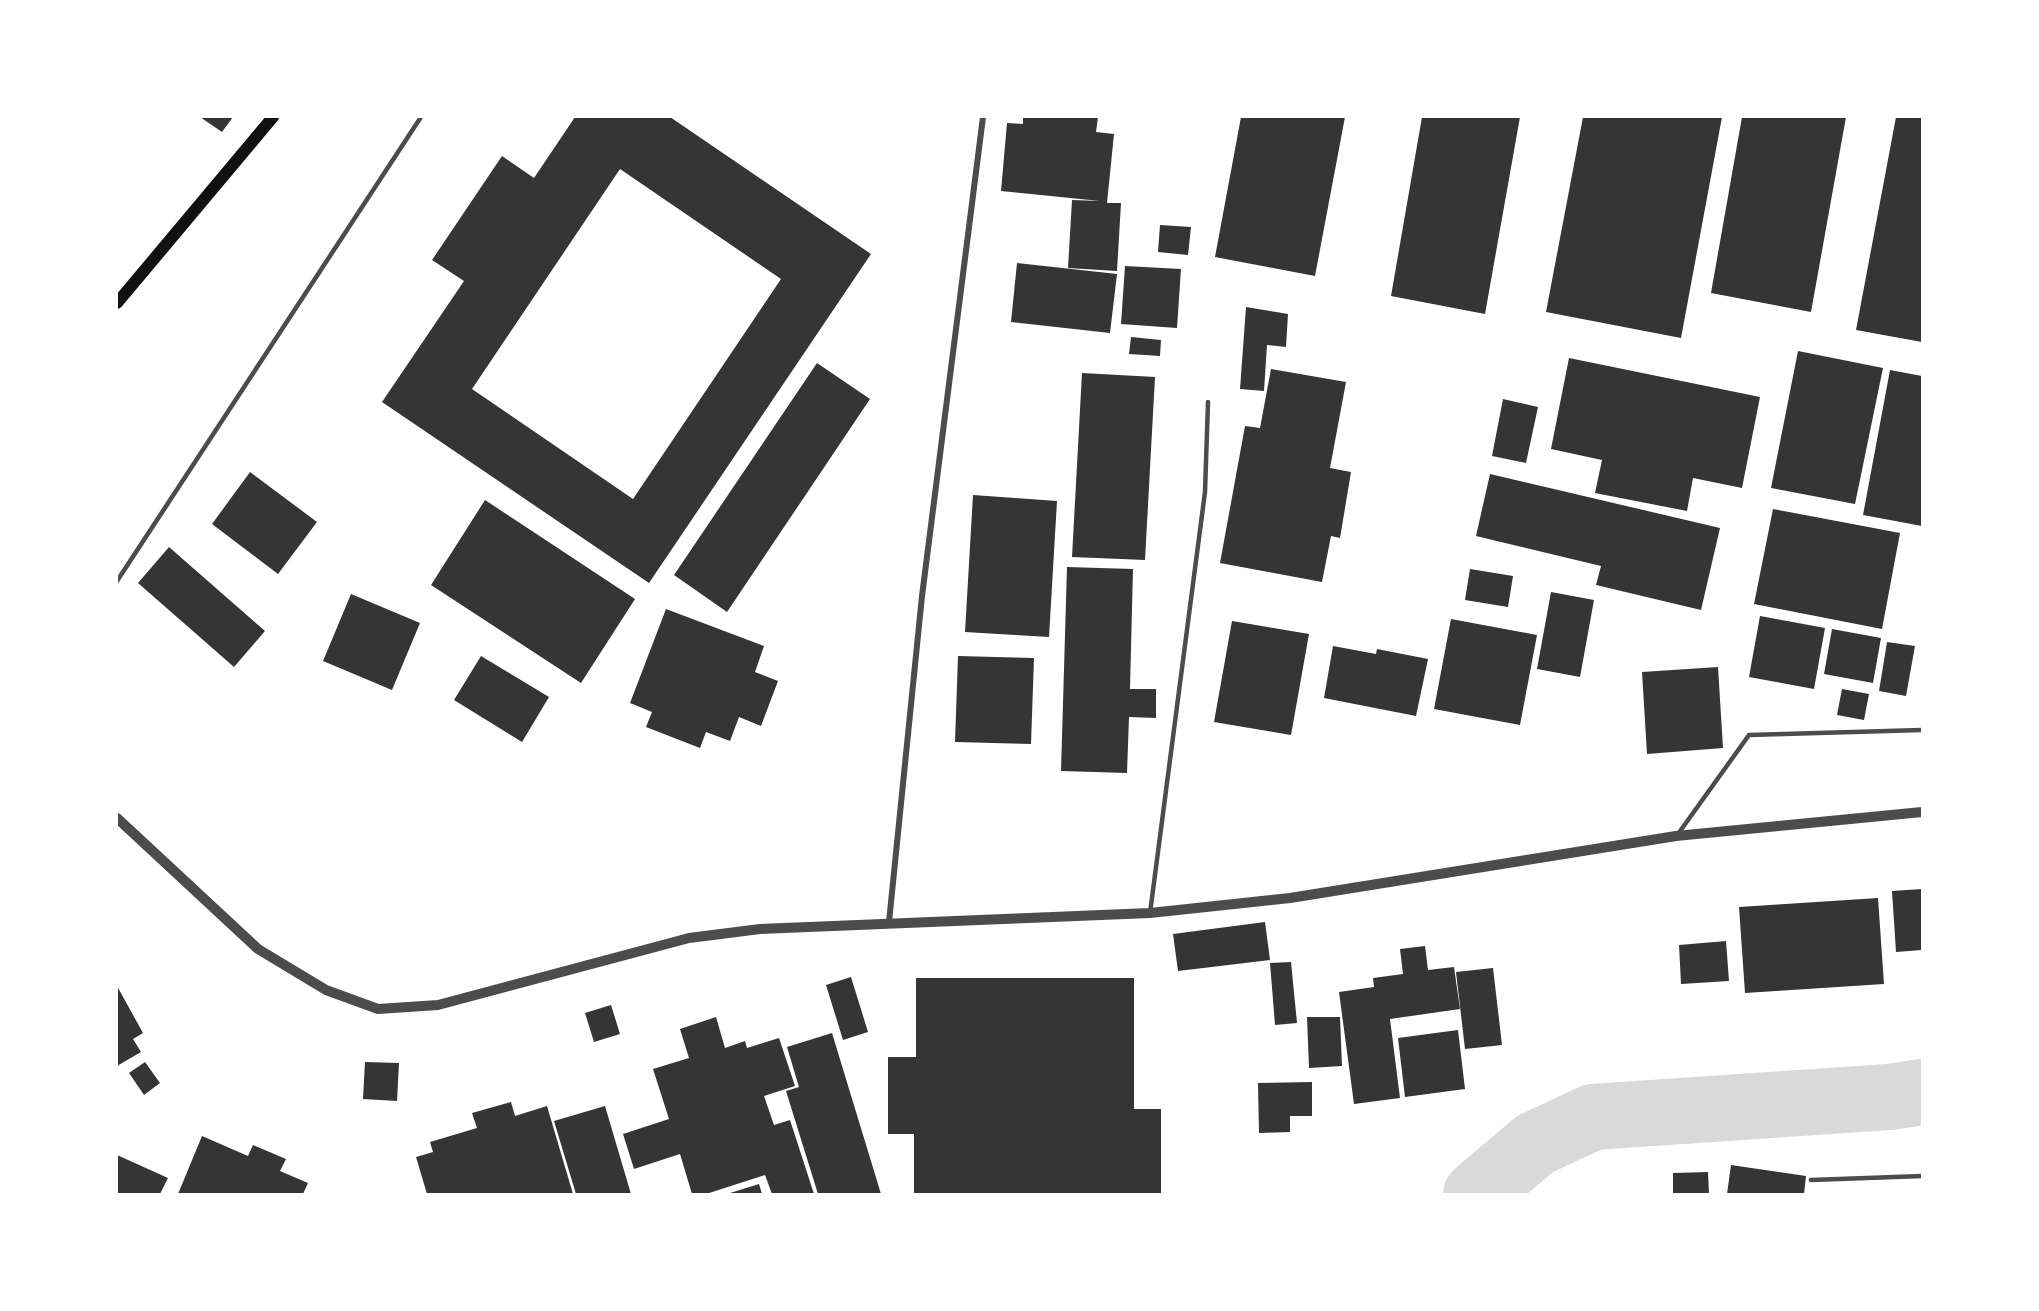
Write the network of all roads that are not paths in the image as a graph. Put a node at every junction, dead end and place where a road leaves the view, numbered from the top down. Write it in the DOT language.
graph roads {
  1 [pos="273,117"];
  2 [pos="421,117"];
  3 [pos="983,117"];
  4 [pos="117,303"];
  5 [pos="1208,402"];
  6 [pos="117,581"];
  7 [pos="1922,730"];
  8 [pos="1922,812"];
  9 [pos="117,818"];
  10 [pos="1676,836"];
  11 [pos="1150,913"];
  12 [pos="889,922"];
  13 [pos="1922,1176"];
  14 [pos="1811,1180"];
  1 -- 4 [label="main road"];
  2 -- 6 [label="lane"];
  3 -- 12 [label="street"];
  5 -- 11 [label="lane"];
  7 -- 10 [label="lane"];
  8 -- 10 [label="street"];
  9 -- 12 [label="street"];
  10 -- 11 [label="street"];
  11 -- 12 [label="street"];
  13 -- 14 [label="lane"];
}
